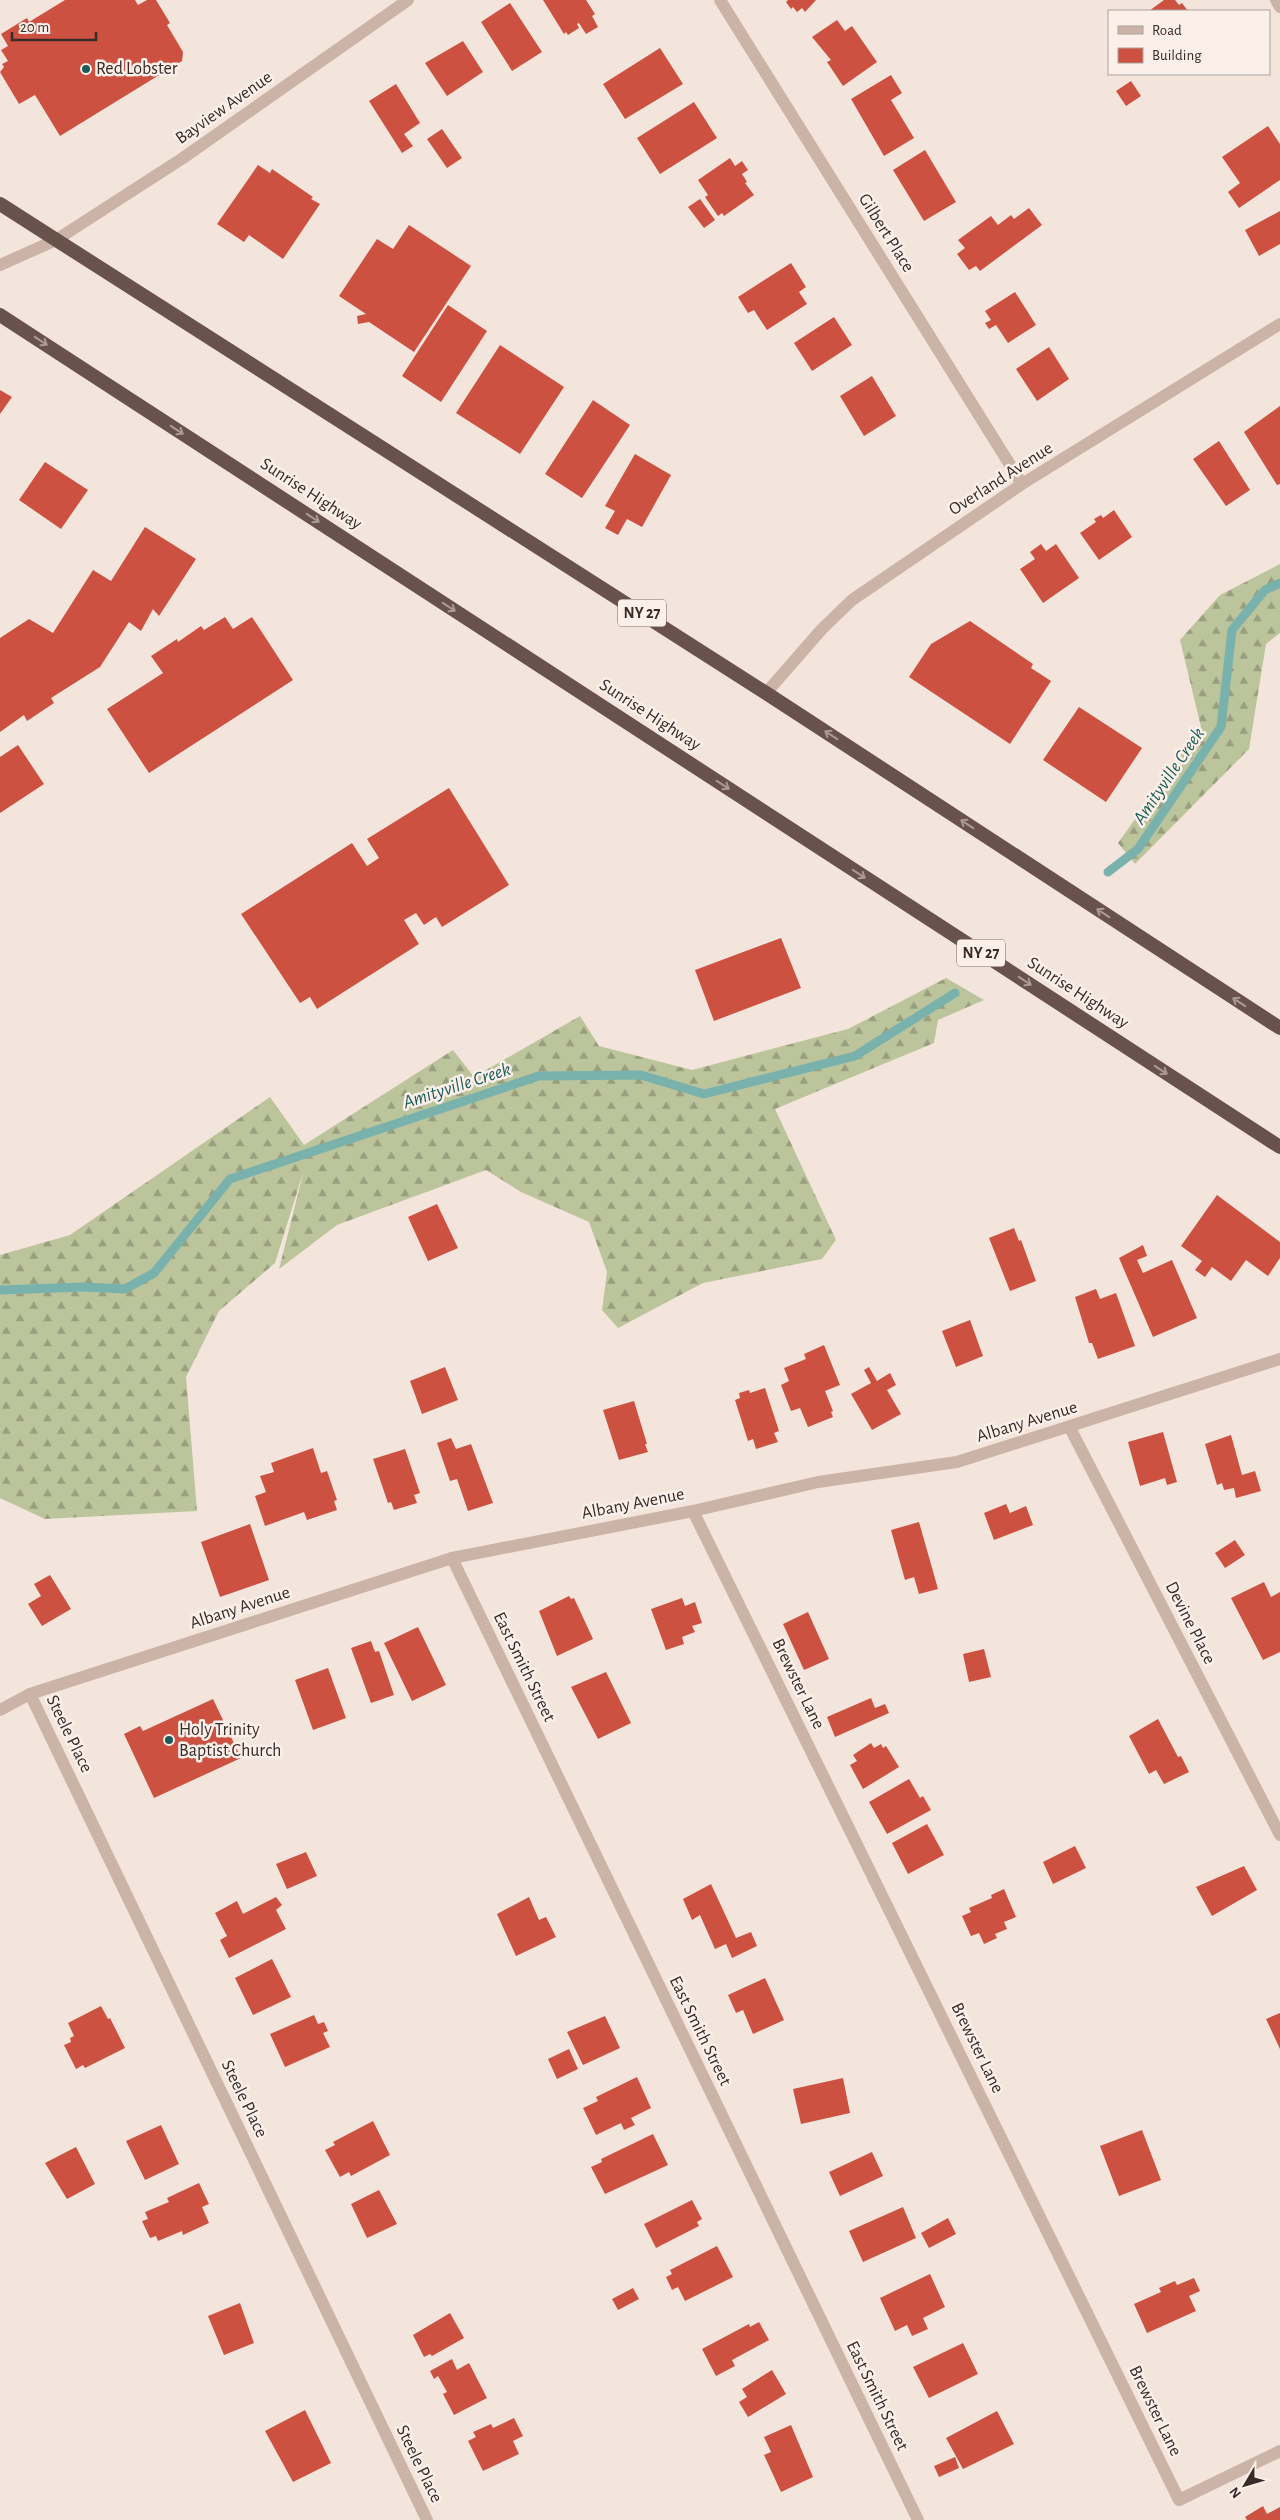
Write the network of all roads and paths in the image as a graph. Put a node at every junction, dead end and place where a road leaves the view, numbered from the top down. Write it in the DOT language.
graph roads {
  1 [pos="408,0"];
  2 [pos="720,0"];
  3 [pos="1276,0"];
  4 [pos="1280,7"];
  5 [pos="0,204"];
  6 [pos="56,240"];
  7 [pos="0,265"];
  8 [pos="0,315"];
  9 [pos="1280,324"];
  10 [pos="1022,484"];
  11 [pos="766,693"];
  12 [pos="1280,1028"];
  13 [pos="1280,1147"];
  14 [pos="1280,1358"];
  15 [pos="1070,1428"];
  16 [pos="693,1511"];
  17 [pos="452,1558"];
  18 [pos="30,1694"];
  19 [pos="0,1710"];
  20 [pos="1280,1835"];
  21 [pos="1280,2451"];
  22 [pos="427,2520"];
  23 [pos="918,2520"];
  1 -- 6 [label="street, Bayview Avenue"];
  2 -- 10 [label="street, Gilbert Place"];
  3 -- 4 [label="street"];
  5 -- 6 [label="highway, NY 27"];
  6 -- 7 [label="street, Bayview Avenue"];
  6 -- 11 [label="highway, NY 27"];
  8 -- 13 [label="highway, Sunrise Highway / NY 27, one-way"];
  9 -- 10 [label="street, Overland Avenue"];
  10 -- 11 [label="street, Overland Avenue"];
  12 -- 11 [label="highway, NY 27, one-way"];
  14 -- 15 [label="street, Albany Avenue"];
  15 -- 16 [label="street, Albany Avenue"];
  15 -- 20 [label="street, Devine Place"];
  16 -- 17 [label="street, Albany Avenue"];
  16 -- 21 [label="street, Brewster Lane"];
  17 -- 18 [label="street, Albany Avenue"];
  17 -- 23 [label="street, East Smith Street"];
  18 -- 19 [label="street, Albany Avenue"];
  18 -- 22 [label="street, Steele Place"];
}
